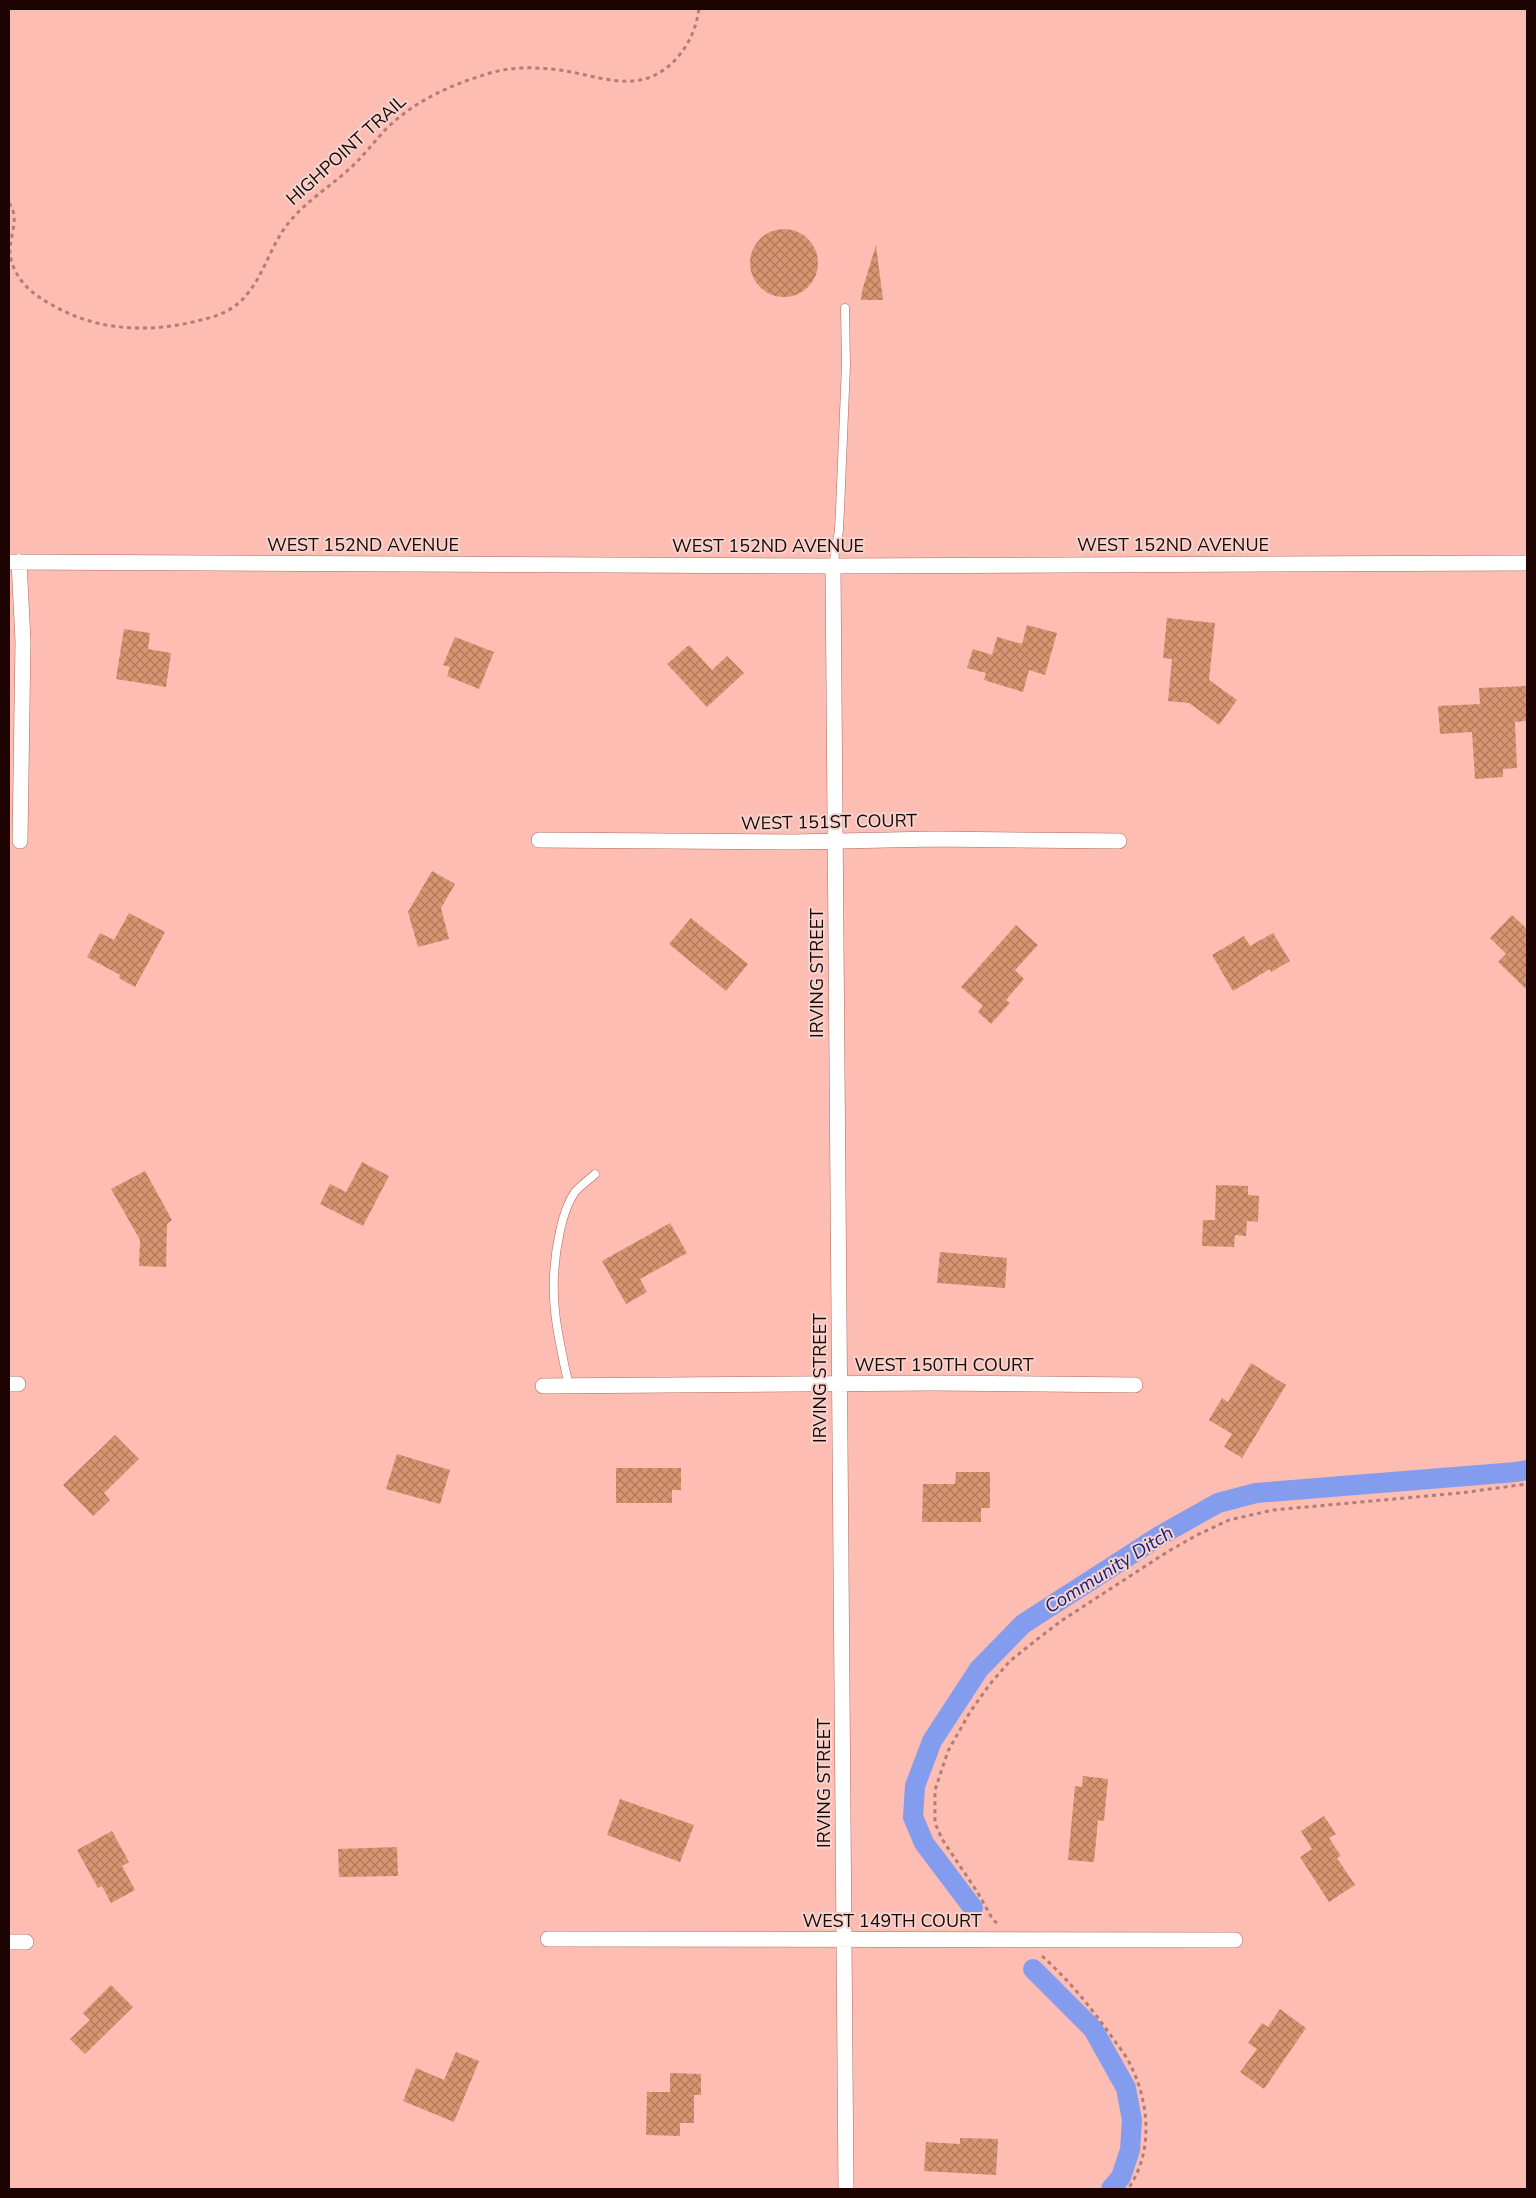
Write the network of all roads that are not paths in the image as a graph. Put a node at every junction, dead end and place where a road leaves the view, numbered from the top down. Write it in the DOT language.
graph roads {
  1 [pos="845,308"];
  2 [pos="14,562"];
  3 [pos="1527,563"];
  4 [pos="833,566"];
  5 [pos="540,840"];
  6 [pos="20,841"];
  7 [pos="835,841"];
  8 [pos="1118,841"];
  9 [pos="595,1174"];
  10 [pos="839,1384"];
  11 [pos="1135,1385"];
  12 [pos="544,1386"];
  13 [pos="568,1386"];
  14 [pos="548,1939"];
  15 [pos="844,1940"];
  16 [pos="1235,1940"];
  17 [pos="9,1942"];
  18 [pos="26,1942"];
  19 [pos="846,2189"];
  1 -- 4 [label="lane"];
  2 -- 4 [label="street, WEST 152ND AVENUE"];
  2 -- 6 [label="street"];
  3 -- 4 [label="street, WEST 152ND AVENUE"];
  4 -- 7 [label="street, IRVING STREET"];
  5 -- 7 [label="street, WEST 151ST COURT"];
  7 -- 8 [label="street, WEST 151ST COURT"];
  7 -- 10 [label="street, IRVING STREET"];
  9 -- 13 [label="lane"];
  10 -- 11 [label="street, WEST 150TH COURT"];
  10 -- 13 [label="street, WEST 150TH COURT"];
  10 -- 15 [label="street, IRVING STREET"];
  12 -- 13 [label="street, WEST 150TH COURT"];
  14 -- 15 [label="street, WEST 149TH COURT"];
  15 -- 16 [label="street, WEST 149TH COURT"];
  15 -- 19 [label="street, IRVING STREET"];
  17 -- 18 [label="street"];
}
